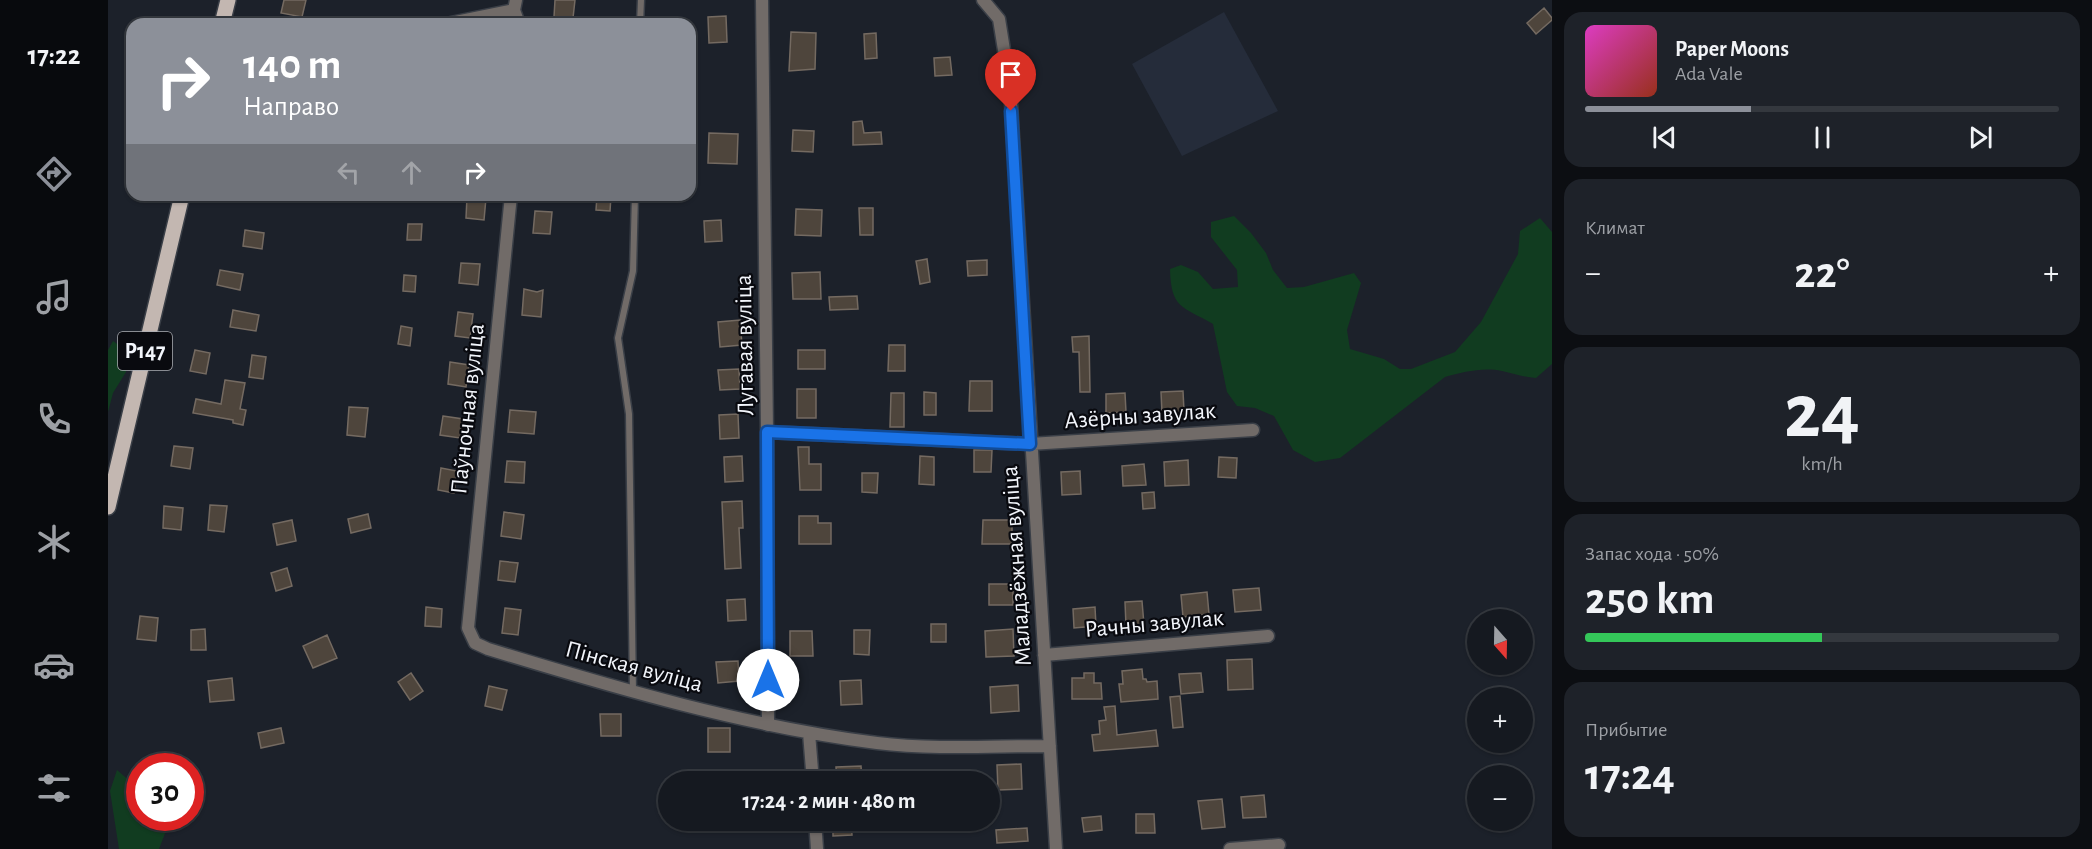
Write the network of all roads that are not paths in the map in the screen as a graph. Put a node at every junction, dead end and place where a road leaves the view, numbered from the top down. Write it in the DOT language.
graph roads {
  1 [pos="228,0"];
  2 [pos="641,0"];
  3 [pos="762,0"];
  4 [pos="983,0"];
  5 [pos="514,5"];
  6 [pos="224,18"];
  7 [pos="467,18"];
  8 [pos="640,18"];
  9 [pos="181,201"];
  10 [pos="510,201"];
  11 [pos="635,201"];
  12 [pos="1253,430"];
  13 [pos="767,432"];
  14 [pos="1030,444"];
  15 [pos="108,507"];
  16 [pos="468,628"];
  17 [pos="1268,636"];
  18 [pos="1044,655"];
  19 [pos="633,693"];
  20 [pos="768,724"];
  21 [pos="809,733"];
  22 [pos="1050,746"];
  23 [pos="812,771"];
  24 [pos="816,831"];
  25 [pos="1279,845"];
  26 [pos="817,849"];
  27 [pos="1056,849"];
  28 [pos="1230,849"];
  1 -- 6 [label="main road"];
  2 -- 8 [label="lane"];
  3 -- 13 [label="street, Лугавая вуліца"];
  4 -- 14 [label="street, Маладзёжная вуліца"];
  5 -- 7 [label="street"];
  9 -- 15 [label="main road, Р147"];
  10 -- 16 [label="street, Паўночная вуліца"];
  11 -- 19 [label="lane"];
  12 -- 14 [label="street, Азёрны завулак"];
  13 -- 14 [label="street, Азёрны завулак"];
  13 -- 20 [label="street, Лугавая вуліца"];
  14 -- 18 [label="street, Маладзёжная вуліца"];
  16 -- 19 [label="street, Пінская вуліца"];
  17 -- 18 [label="street, Рачны завулак"];
  18 -- 22 [label="street, Маладзёжная вуліца"];
  19 -- 20 [label="street, Пінская вуліца"];
  20 -- 21 [label="street, Пінская вуліца"];
  21 -- 22 [label="street, Пінская вуліца"];
  21 -- 23 [label="street"];
  22 -- 27 [label="street, Маладзёжная вуліца"];
  24 -- 26 [label="street"];
  25 -- 28 [label="street"];
}
